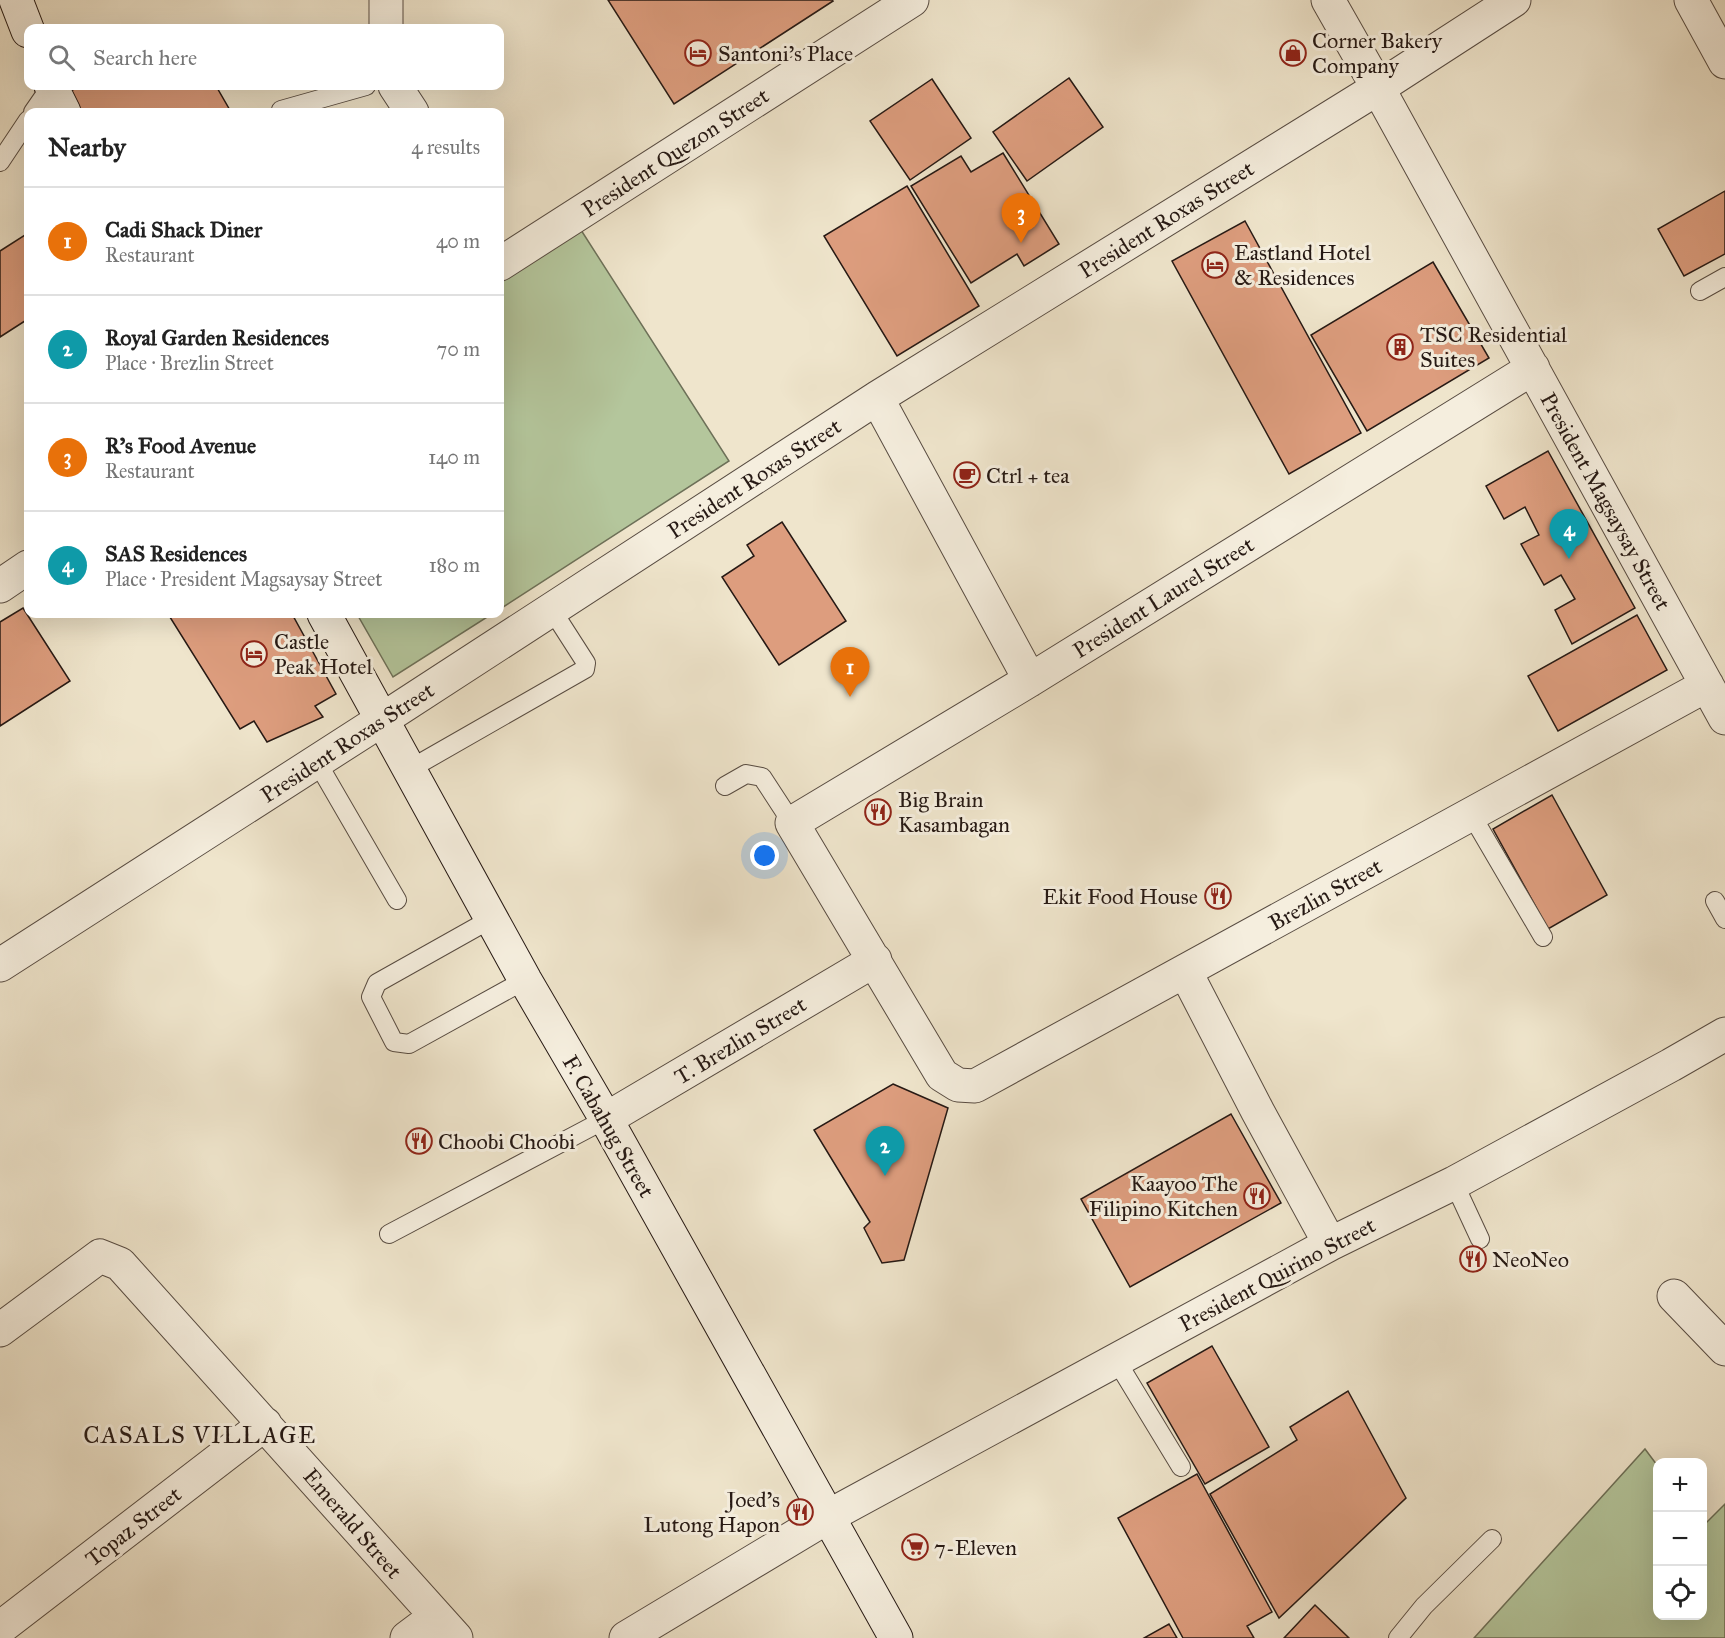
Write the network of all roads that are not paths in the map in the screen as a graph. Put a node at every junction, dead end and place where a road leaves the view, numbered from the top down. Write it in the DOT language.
graph roads {
  1 [pos="16,0"];
  2 [pos="386,0"];
  3 [pos="912,0"];
  4 [pos="1328,0"];
  5 [pos="1514,0"];
  6 [pos="1691,0"];
  7 [pos="25,24"];
  8 [pos="386,24"];
  9 [pos="1725,62"];
  10 [pos="1378,88"];
  11 [pos="48,90"];
  12 [pos="53,90"];
  13 [pos="352,90"];
  14 [pos="398,90"];
  15 [pos="36,108"];
  16 [pos="62,108"];
  17 [pos="288,108"];
  18 [pos="409,108"];
  19 [pos="24,126"];
  20 [pos="0,162"];
  21 [pos="504,256"];
  22 [pos="1725,277"];
  23 [pos="1701,291"];
  24 [pos="1533,368"];
  25 [pos="877,398"];
  26 [pos="24,570"];
  27 [pos="0,586"];
  28 [pos="552,610"];
  29 [pos="326,618"];
  30 [pos="1030,680"];
  31 [pos="1707,685"];
  32 [pos="1725,718"];
  33 [pos="383,719"];
  34 [pos="317,762"];
  35 [pos="410,769"];
  36 [pos="726,786"];
  37 [pos="1472,814"];
  38 [pos="792,823"];
  39 [pos="397,900"];
  40 [pos="1715,901"];
  41 [pos="491,919"];
  42 [pos="1725,919"];
  43 [pos="1544,937"];
  44 [pos="875,960"];
  45 [pos="0,965"];
  46 [pos="1185,971"];
  47 [pos="525,980"];
  48 [pos="1725,1034"];
  49 [pos="606,1119"];
  50 [pos="1454,1183"];
  51 [pos="389,1234"];
  52 [pos="1480,1239"];
  53 [pos="1330,1244"];
  54 [pos="1674,1296"];
  55 [pos="0,1330"];
  56 [pos="1725,1349"];
  57 [pos="1116,1360"];
  58 [pos="265,1424"];
  59 [pos="1181,1467"];
  60 [pos="830,1516"];
  61 [pos="1492,1539"];
  62 [pos="0,1628"];
  63 [pos="446,1628"];
  64 [pos="407,1638"];
  65 [pos="626,1638"];
  66 [pos="896,1638"];
  67 [pos="1398,1638"];
  1 -- 7 [label="street"];
  2 -- 8 [label="street"];
  3 -- 21 [label="street, President Quezon Street"];
  4 -- 10 [label="street, President Magsaysay Street"];
  5 -- 10 [label="street, President Roxas Street"];
  6 -- 9 [label="street"];
  10 -- 24 [label="street, President Magsaysay Street"];
  10 -- 25 [label="street, President Roxas Street"];
  11 -- 15 [label="lane"];
  12 -- 16 [label="street"];
  13 -- 17 [label="lane"];
  14 -- 18 [label="street"];
  19 -- 20 [label="lane"];
  22 -- 23 [label="lane"];
  24 -- 30 [label="street, President Laurel Street"];
  24 -- 31 [label="street, President Magsaysay Street"];
  25 -- 28 [label="street, President Roxas Street"];
  25 -- 30 [label="street"];
  26 -- 27 [label="street"];
  28 -- 33 [label="street, President Roxas Street"];
  28 -- 35 [label="lane"];
  29 -- 33 [label="street, F. Cabahug Street"];
  30 -- 38 [label="street, President Laurel Street"];
  31 -- 32 [label="street, President Magsaysay Street"];
  31 -- 37 [label="street, Brezlin Street"];
  33 -- 34 [label="street, President Roxas Street"];
  33 -- 35 [label="street, F. Cabahug Street"];
  34 -- 39 [label="lane"];
  34 -- 45 [label="street, President Roxas Street"];
  35 -- 41 [label="street, F. Cabahug Street"];
  36 -- 38 [label="lane"];
  37 -- 43 [label="lane"];
  37 -- 46 [label="street, Brezlin Street"];
  38 -- 44 [label="street"];
  40 -- 42 [label="lane"];
  41 -- 47 [label="street, F. Cabahug Street"];
  41 -- 47 [label="lane"];
  44 -- 46 [label="street, Brezlin Street"];
  44 -- 49 [label="street, T. Brezlin Street"];
  46 -- 53 [label="street"];
  47 -- 49 [label="street, F. Cabahug Street"];
  48 -- 50 [label="street, President Quirino Street"];
  49 -- 51 [label="lane"];
  49 -- 60 [label="street, F. Cabahug Street"];
  50 -- 52 [label="lane"];
  50 -- 53 [label="street, President Quirino Street"];
  53 -- 57 [label="street, President Quirino Street"];
  54 -- 56 [label="street"];
  55 -- 58 [label="street, Emerald Street"];
  57 -- 59 [label="lane"];
  57 -- 60 [label="street, President Quirino Street"];
  58 -- 62 [label="street, Topaz Street"];
  58 -- 63 [label="street, Emerald Street"];
  60 -- 65 [label="street, President Quirino Street"];
  60 -- 66 [label="street, F. Cabahug Street"];
  61 -- 67 [label="lane"];
  63 -- 64 [label="street"];
}
